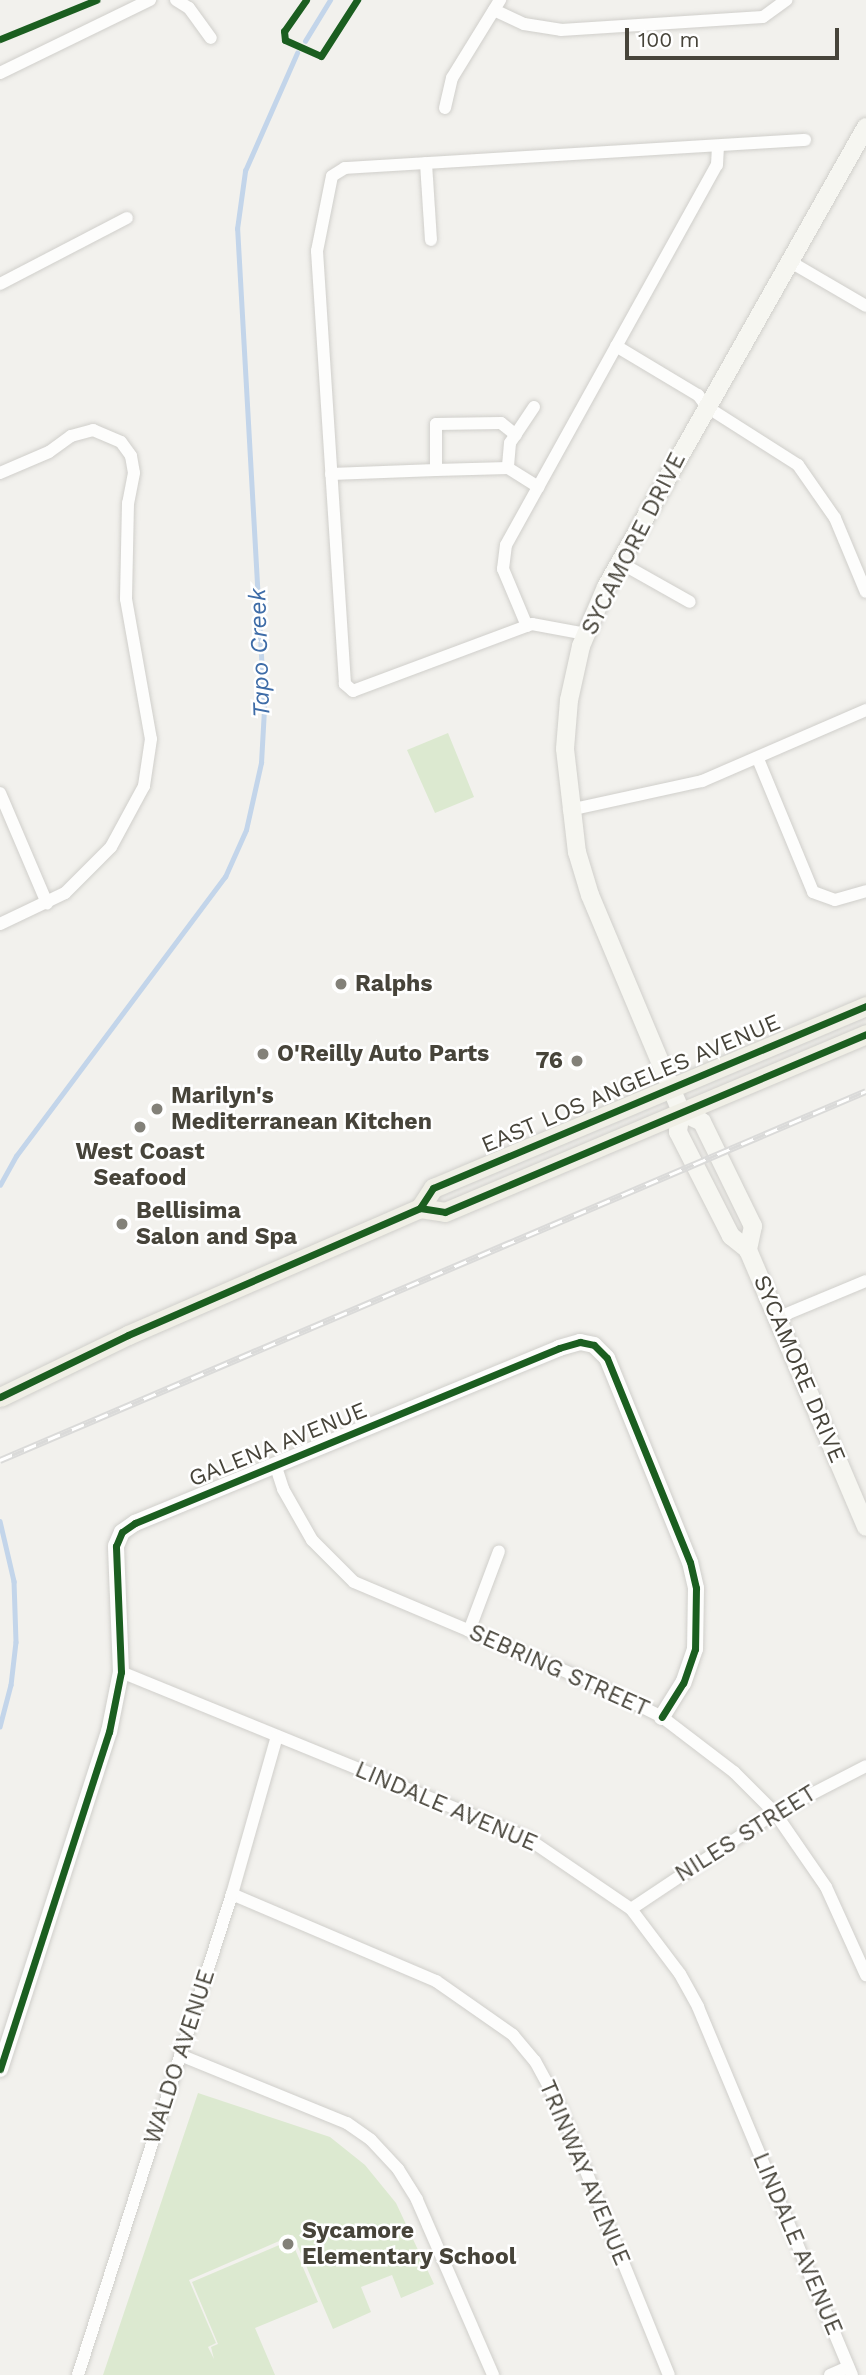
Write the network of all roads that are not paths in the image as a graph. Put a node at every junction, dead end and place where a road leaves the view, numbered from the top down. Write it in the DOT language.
graph roads {
  1 [pos="150,0"];
  2 [pos="176,0"];
  3 [pos="786,0"];
  4 [pos="497,5"];
  5 [pos="211,38"];
  6 [pos="0,73"];
  7 [pos="446,108"];
  8 [pos="866,127"];
  9 [pos="805,140"];
  10 [pos="718,146"];
  11 [pos="426,163"];
  12 [pos="127,218"];
  13 [pos="430,240"];
  14 [pos="789,261"];
  15 [pos="0,284"];
  16 [pos="866,306"];
  17 [pos="616,346"];
  18 [pos="534,407"];
  19 [pos="707,407"];
  20 [pos="516,435"];
  21 [pos="508,468"];
  22 [pos="436,470"];
  23 [pos="0,473"];
  24 [pos="331,474"];
  25 [pos="538,487"];
  26 [pos="619,562"];
  27 [pos="866,592"];
  28 [pos="690,602"];
  29 [pos="527,626"];
  30 [pos="586,634"];
  31 [pos="866,710"];
  32 [pos="758,759"];
  33 [pos="0,793"];
  34 [pos="569,810"];
  35 [pos="866,891"];
  36 [pos="47,904"];
  37 [pos="0,924"];
  38 [pos="866,1006"];
  39 [pos="866,1034"];
  40 [pos="671,1088"];
  41 [pos="681,1112"];
  42 [pos="420,1208"];
  43 [pos="748,1250"];
  44 [pos="866,1281"];
  45 [pos="777,1318"];
  46 [pos="0,1397"];
  47 [pos="276,1467"];
  48 [pos="866,1527"];
  49 [pos="499,1551"];
  50 [pos="469,1631"];
  51 [pos="121,1672"];
  52 [pos="662,1717"];
  53 [pos="277,1737"];
  54 [pos="866,1766"];
  55 [pos="775,1813"];
  56 [pos="232,1894"];
  57 [pos="631,1909"];
  58 [pos="866,1975"];
  59 [pos="180,2055"];
  60 [pos="0,2069"];
  61 [pos="850,2371"];
  62 [pos="78,2375"];
  63 [pos="493,2375"];
  64 [pos="669,2375"];
  65 [pos="830,2375"];
  1 -- 6 [label="street"];
  2 -- 5 [label="street"];
  3 -- 4 [label="street"];
  4 -- 7 [label="street"];
  8 -- 14 [label="main road, SYCAMORE DRIVE"];
  9 -- 10 [label="street"];
  10 -- 11 [label="street"];
  10 -- 17 [label="street"];
  11 -- 13 [label="street"];
  11 -- 24 [label="street"];
  12 -- 15 [label="street"];
  14 -- 16 [label="street"];
  14 -- 19 [label="main road, SYCAMORE DRIVE"];
  17 -- 19 [label="street"];
  17 -- 25 [label="street"];
  18 -- 20 [label="street"];
  19 -- 26 [label="main road, SYCAMORE DRIVE"];
  19 -- 27 [label="street"];
  20 -- 21 [label="street"];
  20 -- 22 [label="street"];
  21 -- 22 [label="street"];
  21 -- 25 [label="street"];
  22 -- 24 [label="street"];
  23 -- 36 [label="street"];
  24 -- 29 [label="street"];
  25 -- 29 [label="street"];
  26 -- 28 [label="street"];
  26 -- 30 [label="main road, SYCAMORE DRIVE"];
  29 -- 30 [label="street"];
  30 -- 34 [label="main road, SYCAMORE DRIVE"];
  31 -- 32 [label="street"];
  32 -- 34 [label="street"];
  32 -- 35 [label="street"];
  33 -- 36 [label="street"];
  34 -- 40 [label="main road, SYCAMORE DRIVE"];
  36 -- 37 [label="street"];
  38 -- 40 [label="main road, EAST LOS ANGELES AVENUE"];
  39 -- 41 [label="main road, EAST LOS ANGELES AVENUE"];
  40 -- 41 [label="main road, SYCAMORE DRIVE"];
  40 -- 42 [label="main road, EAST LOS ANGELES AVENUE"];
  41 -- 42 [label="main road, EAST LOS ANGELES AVENUE"];
  41 -- 43 [label="main road, SYCAMORE DRIVE"];
  41 -- 43 [label="main road, SYCAMORE DRIVE"];
  42 -- 46 [label="main road, EAST LOS ANGELES AVENUE"];
  43 -- 45 [label="main road, SYCAMORE DRIVE"];
  44 -- 45 [label="street"];
  45 -- 48 [label="main road, SYCAMORE DRIVE"];
  47 -- 50 [label="street, SEBRING STREET"];
  47 -- 51 [label="street, GALENA AVENUE"];
  47 -- 52 [label="street, GALENA AVENUE"];
  49 -- 50 [label="street"];
  50 -- 52 [label="street, SEBRING STREET"];
  51 -- 53 [label="street, LINDALE AVENUE"];
  51 -- 60 [label="street, GALENA AVENUE"];
  52 -- 55 [label="street, SEBRING STREET"];
  53 -- 56 [label="street, WALDO AVENUE"];
  53 -- 57 [label="street, LINDALE AVENUE"];
  54 -- 55 [label="street, NILES STREET"];
  55 -- 57 [label="street, NILES STREET"];
  55 -- 58 [label="street, SEBRING STREET"];
  56 -- 59 [label="street, WALDO AVENUE"];
  56 -- 64 [label="street, TRINWAY AVENUE"];
  57 -- 61 [label="street, LINDALE AVENUE"];
  59 -- 62 [label="street, WALDO AVENUE"];
  59 -- 63 [label="street"];
  61 -- 65 [label="street"];
}
